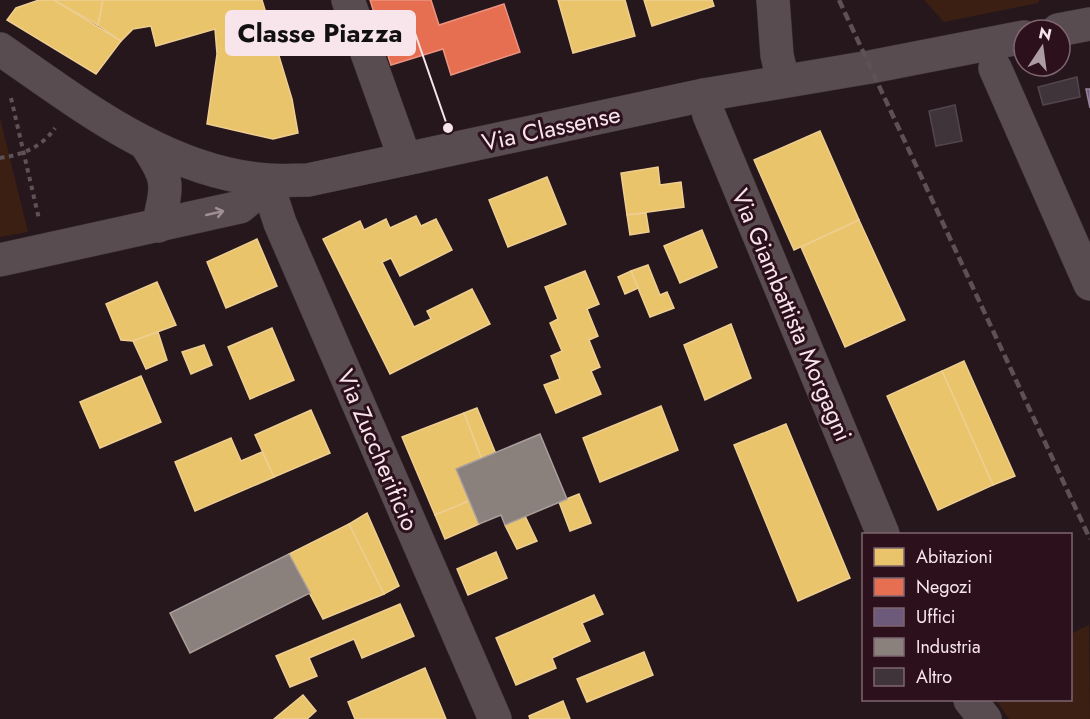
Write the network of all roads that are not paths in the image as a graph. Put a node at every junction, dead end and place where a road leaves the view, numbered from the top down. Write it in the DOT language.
graph roads {
  1 [pos="348,0"];
  2 [pos="773,0"];
  3 [pos="1090,24"];
  4 [pos="1072,27"];
  5 [pos="1012,39"];
  6 [pos="0,49"];
  7 [pos="995,68"];
  8 [pos="783,81"];
  9 [pos="704,94"];
  10 [pos="145,143"];
  11 [pos="405,159"];
  12 [pos="266,180"];
  13 [pos="158,226"];
  14 [pos="0,260"];
  15 [pos="1090,284"];
  16 [pos="883,533"];
  17 [pos="972,701"];
  18 [pos="495,719"];
  19 [pos="985,719"];
  1 -- 11 [label="street"];
  2 -- 8 [label="street"];
  3 -- 4 [label="street"];
  5 -- 8 [label="street, Via Classense"];
  6 -- 10 [label="street, Via Classense"];
  7 -- 15 [label="street"];
  8 -- 9 [label="street, Via Classense"];
  9 -- 11 [label="street, Via Classense"];
  9 -- 16 [label="street, Via Giambattista Morgagni"];
  10 -- 12 [label="street, Via Classense"];
  10 -- 13 [label="street"];
  11 -- 12 [label="street, Via Classense"];
  13 -- 12 [label="street, one-way"];
  12 -- 18 [label="street, Via Zuccherificio"];
  13 -- 14 [label="street"];
  17 -- 19 [label="street"];
}
